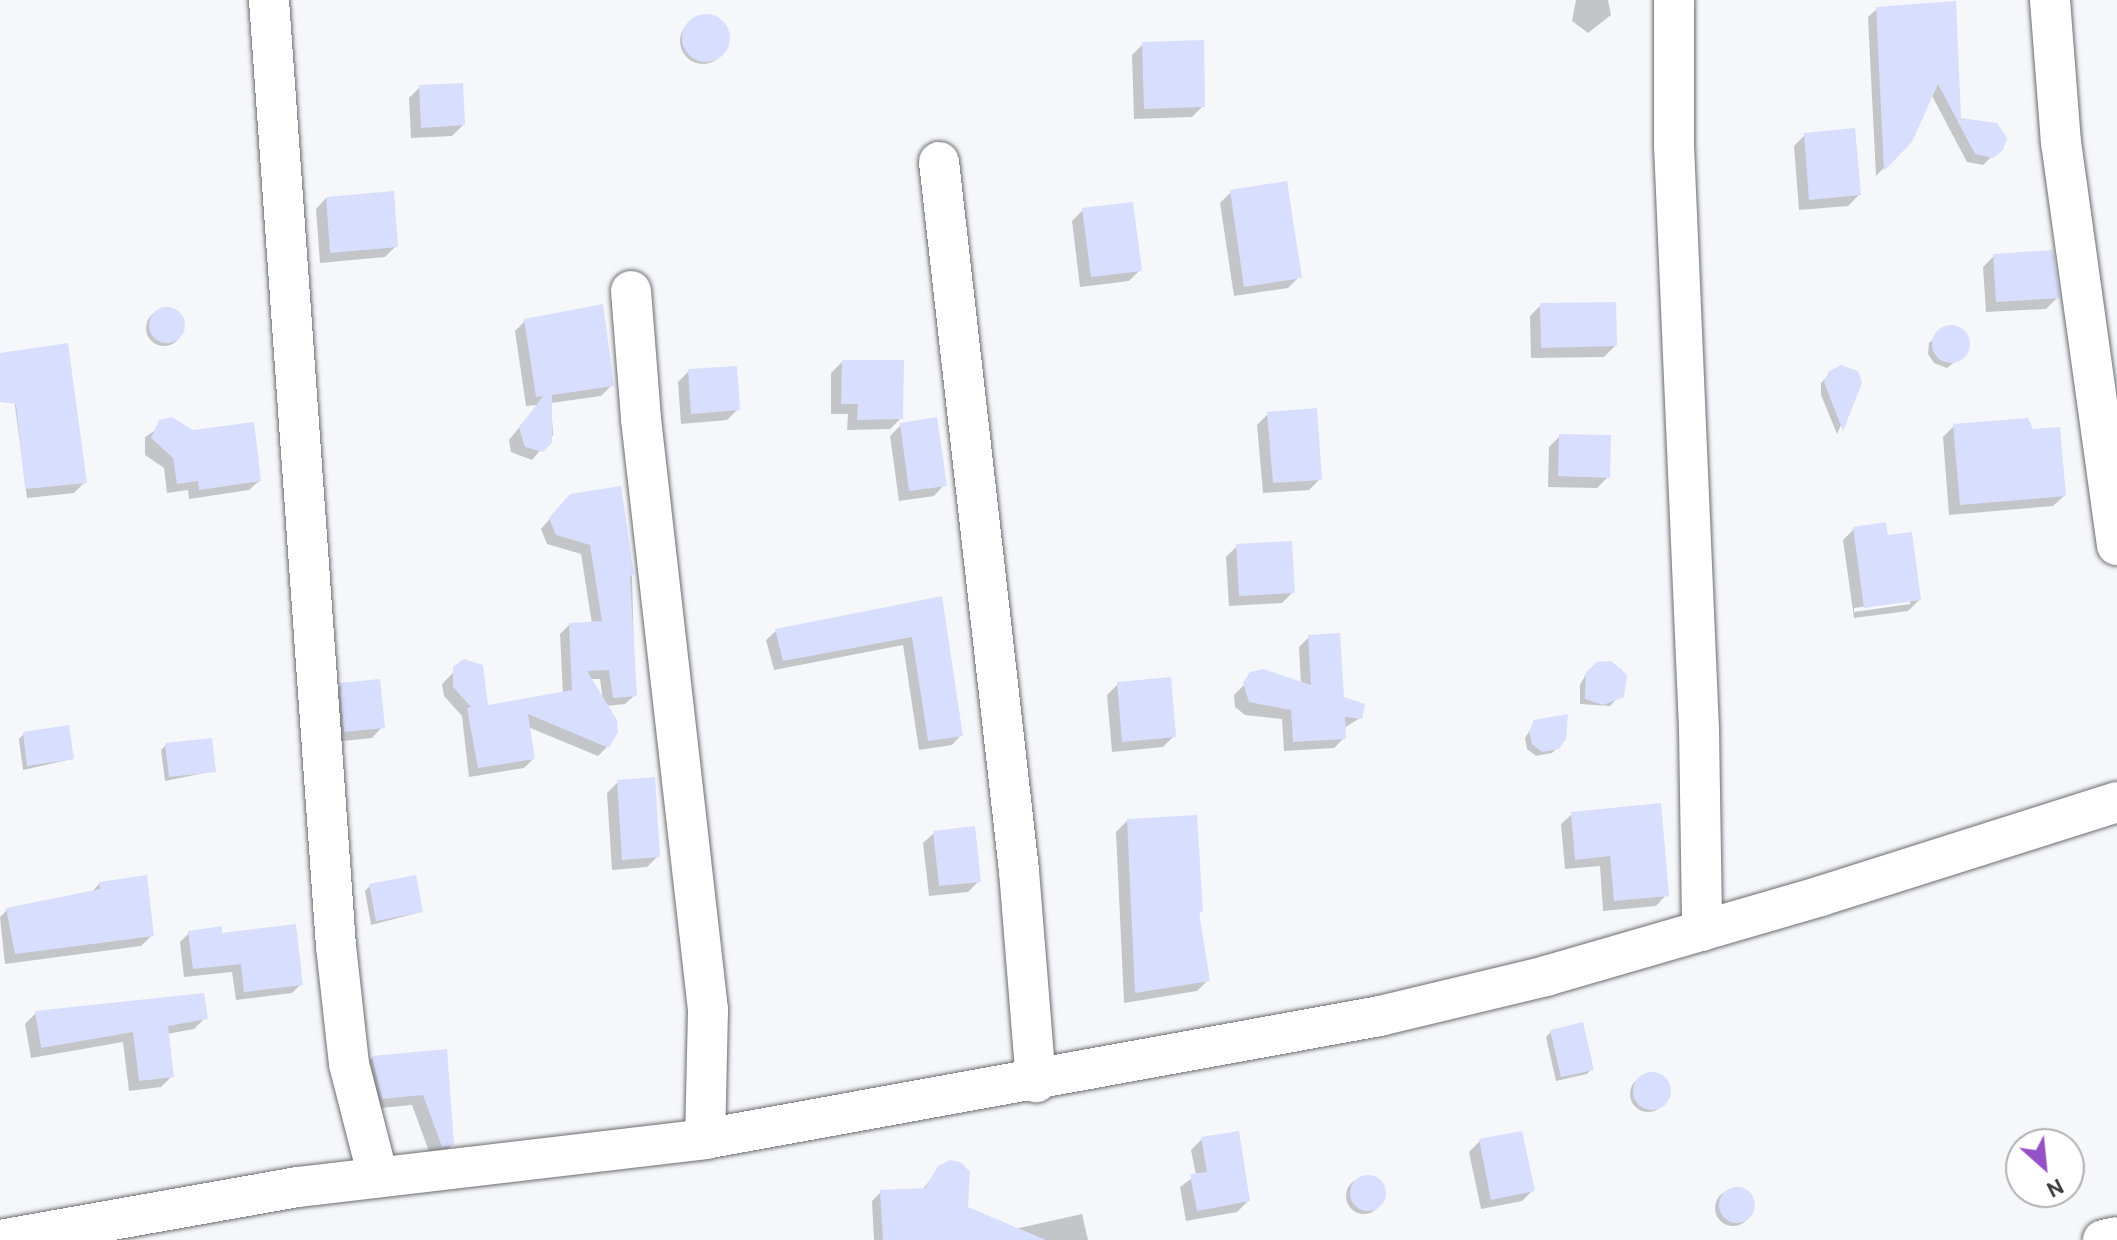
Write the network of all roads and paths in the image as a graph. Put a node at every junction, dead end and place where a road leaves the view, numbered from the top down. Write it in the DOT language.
graph roads {
  1 [pos="269,0"];
  2 [pos="1674,0"];
  3 [pos="2050,0"];
  4 [pos="939,162"];
  5 [pos="631,291"];
  6 [pos="2117,545"];
  7 [pos="2117,802"];
  8 [pos="1702,931"];
  9 [pos="1036,1082"];
  10 [pos="705,1139"];
  11 [pos="378,1177"];
  12 [pos="2117,1237"];
  13 [pos="0,1240"];
  14 [pos="2103,1240"];
  1 -- 11 [label="street"];
  2 -- 8 [label="street"];
  3 -- 6 [label="street"];
  4 -- 9 [label="street"];
  5 -- 10 [label="street"];
  7 -- 8 [label="street"];
  8 -- 9 [label="street"];
  9 -- 10 [label="street"];
  10 -- 11 [label="street"];
  11 -- 13 [label="street"];
  12 -- 14 [label="street"];
}
